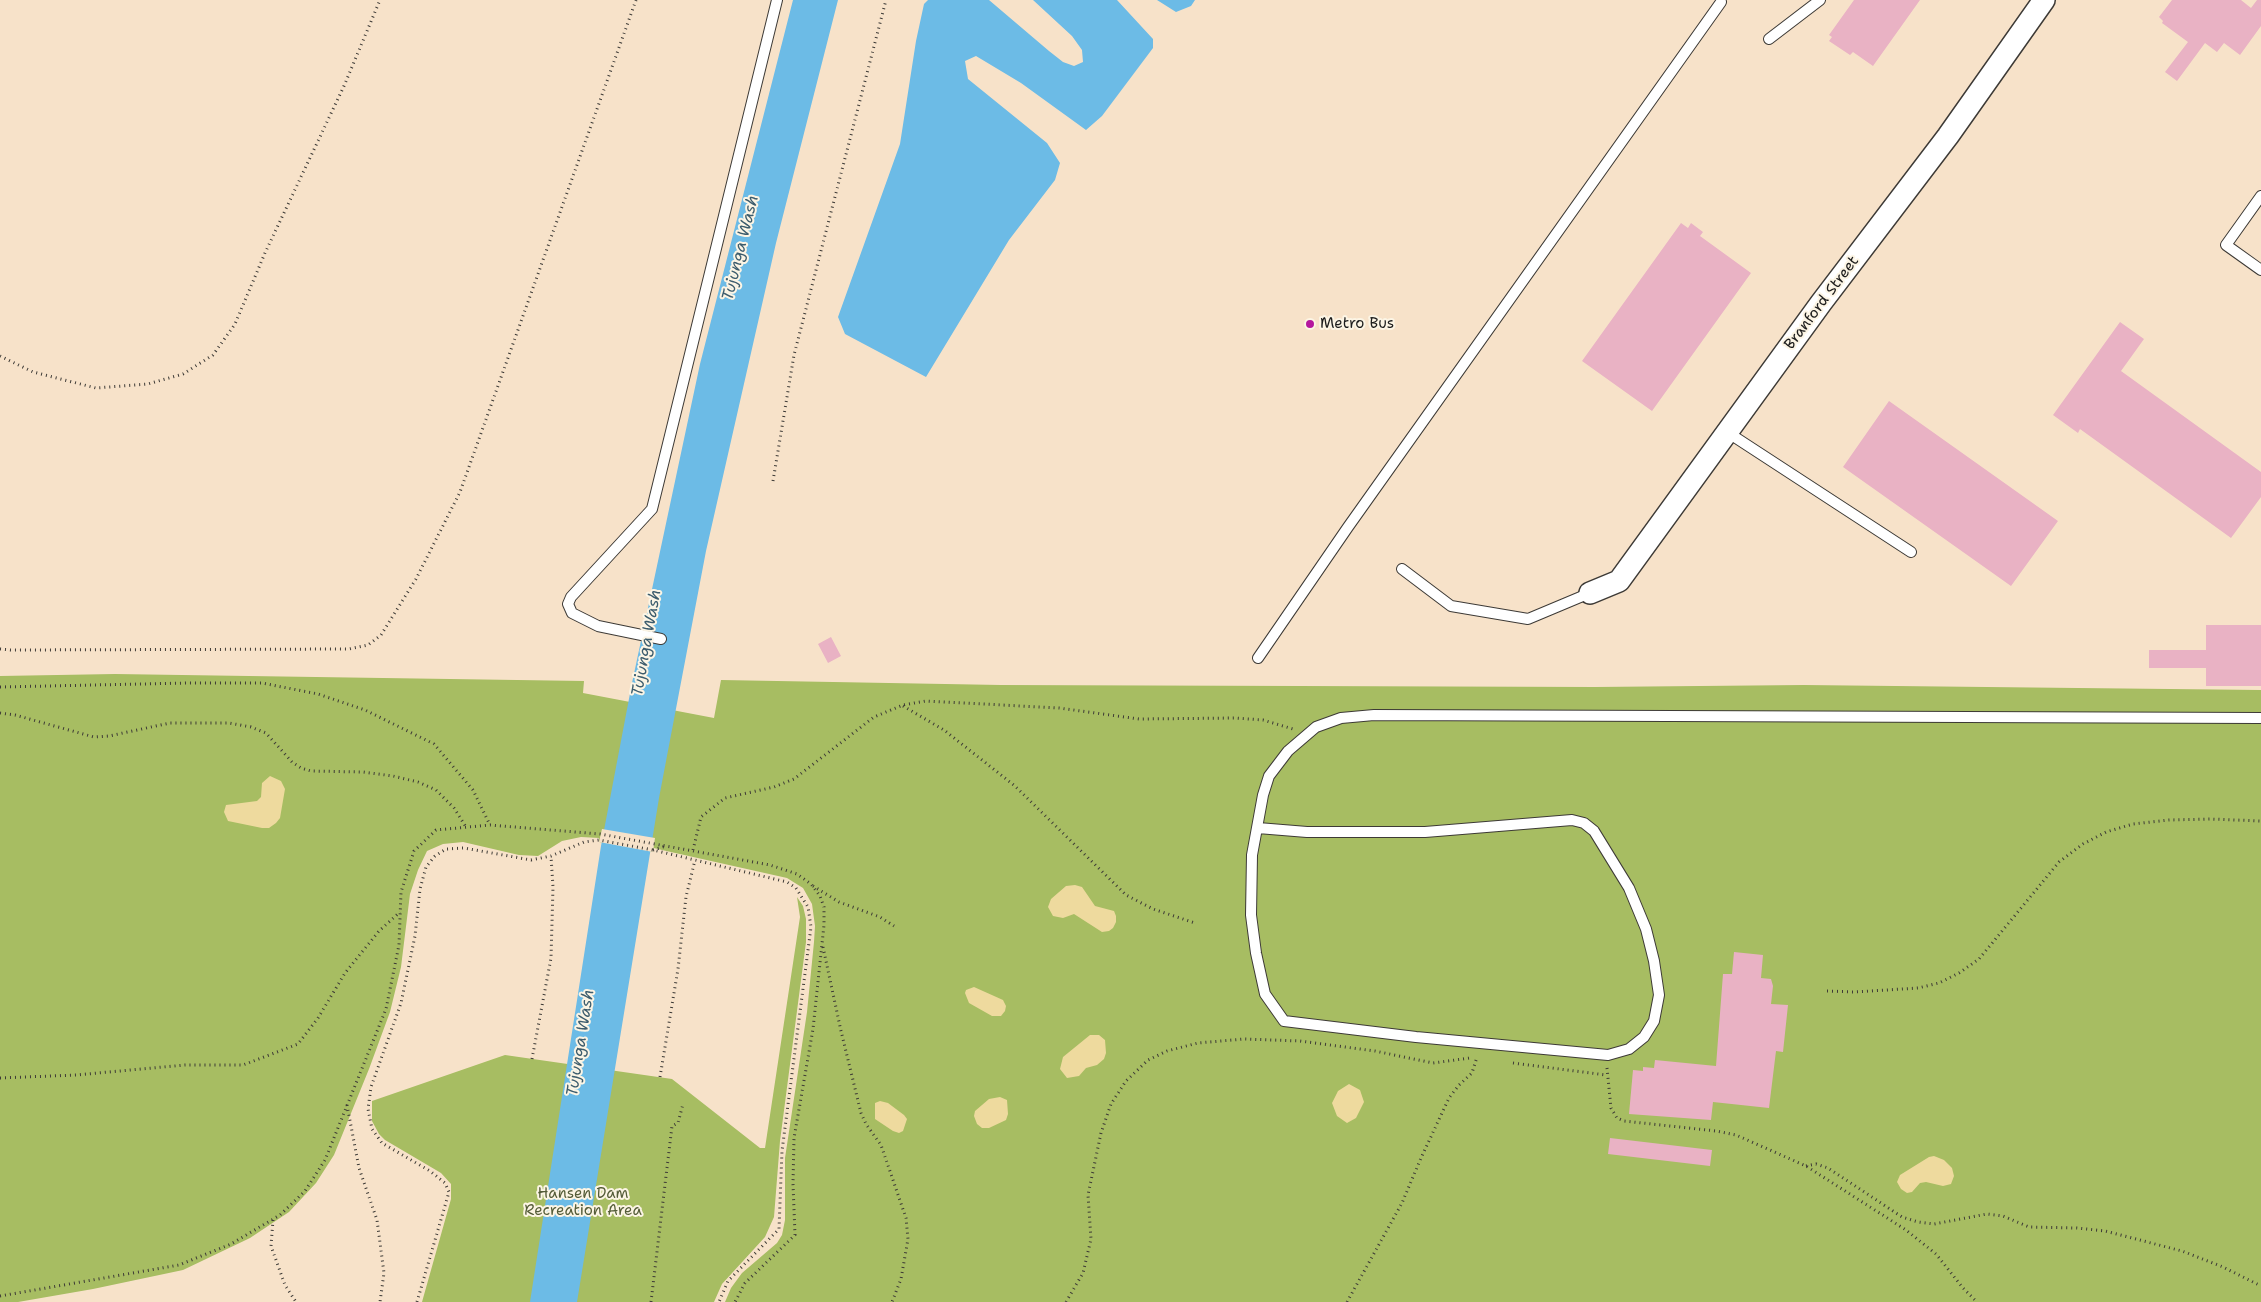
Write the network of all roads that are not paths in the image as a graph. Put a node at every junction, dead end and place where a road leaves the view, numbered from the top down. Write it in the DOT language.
graph roads {
  1 [pos="777,0"];
  2 [pos="1820,0"];
  3 [pos="2044,0"];
  4 [pos="1722,2"];
  5 [pos="1768,38"];
  6 [pos="2261,196"];
  7 [pos="2261,270"];
  8 [pos="1727,432"];
  9 [pos="1911,552"];
  10 [pos="1402,569"];
  11 [pos="1590,593"];
  12 [pos="661,639"];
  13 [pos="1258,658"];
  14 [pos="2261,718"];
  15 [pos="1258,828"];
  1 -- 12 [label="lane"];
  2 -- 5 [label="lane"];
  3 -- 8 [label="street, Branford Street"];
  4 -- 13 [label="lane"];
  6 -- 7 [label="lane"];
  8 -- 9 [label="lane"];
  8 -- 11 [label="street, Branford Street"];
  10 -- 11 [label="lane"];
  14 -- 15 [label="lane"];
  15 -- 15 [label="lane"];
}
